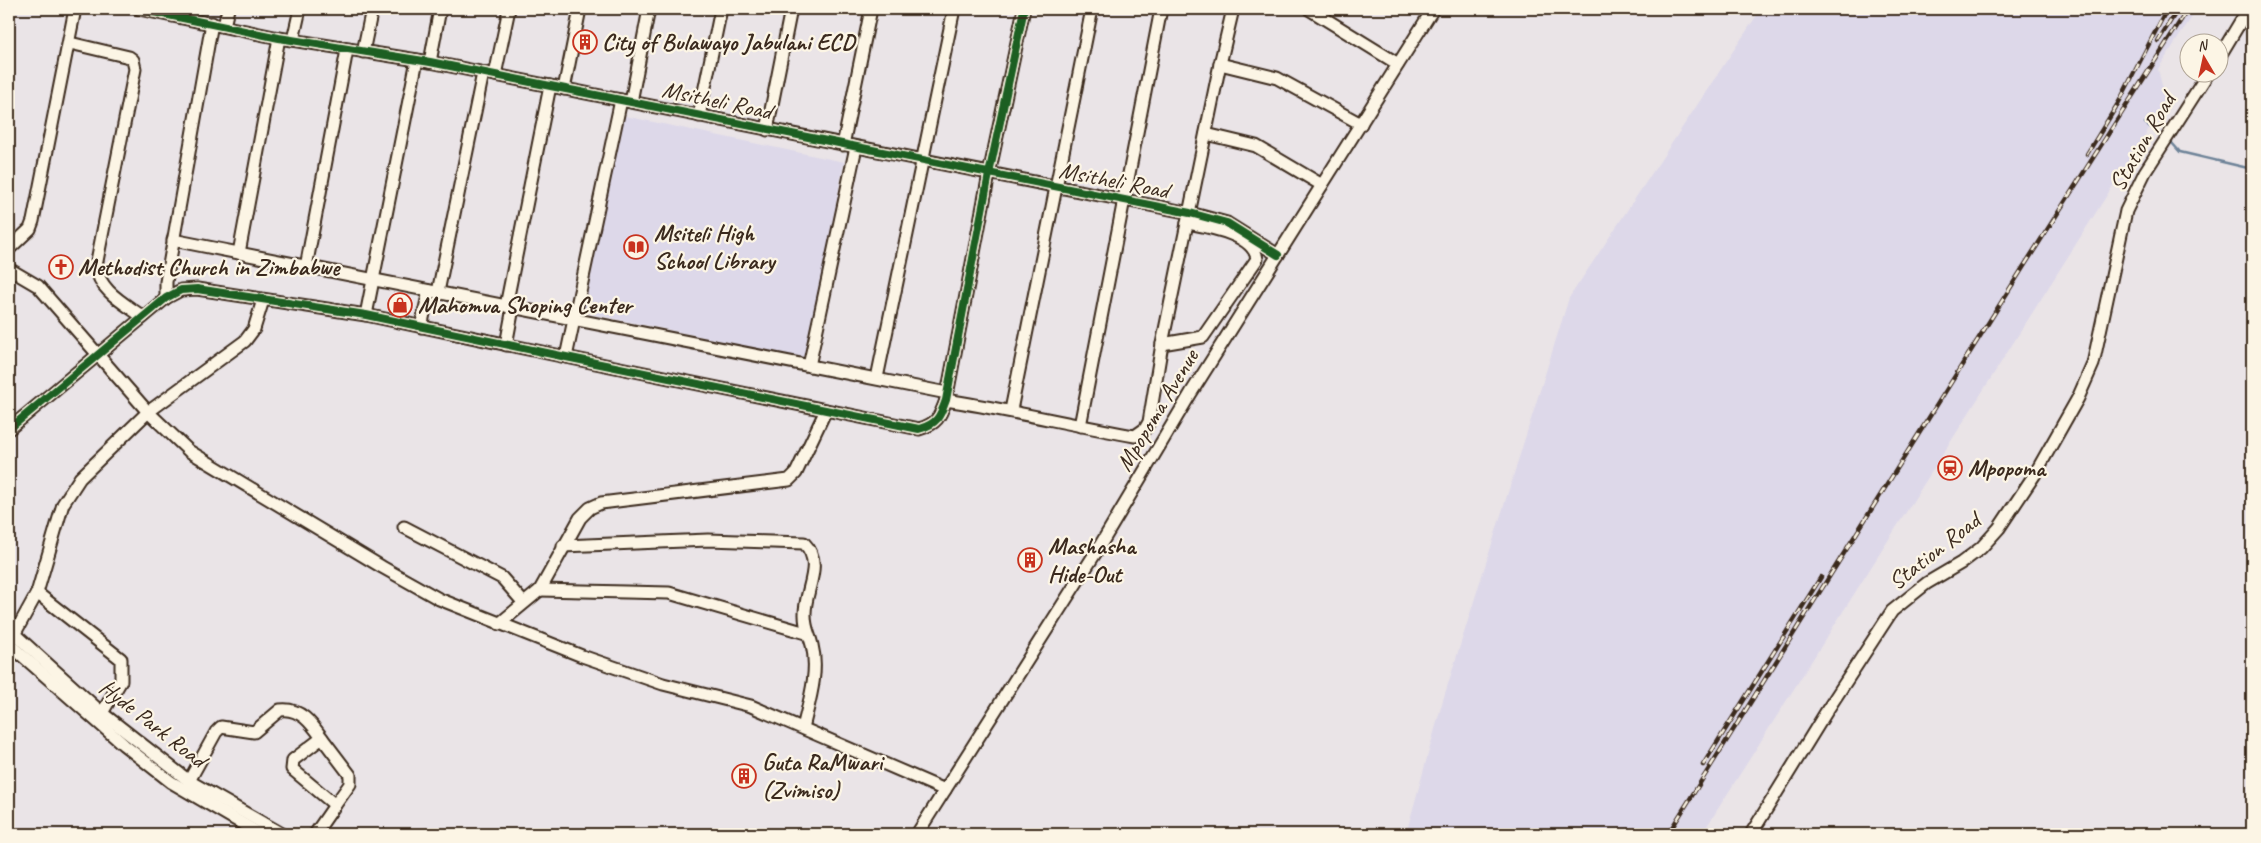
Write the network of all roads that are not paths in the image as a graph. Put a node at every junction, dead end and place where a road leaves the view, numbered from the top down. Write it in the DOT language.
graph roads {
  1 [pos="75,9"];
  2 [pos="139,9"];
  3 [pos="228,9"];
  4 [pos="300,9"];
  5 [pos="372,9"];
  6 [pos="440,9"];
  7 [pos="509,9"];
  8 [pos="580,9"];
  9 [pos="649,9"];
  10 [pos="721,9"];
  11 [pos="791,9"];
  12 [pos="871,9"];
  13 [pos="954,9"];
  14 [pos="1024,9"];
  15 [pos="1092,9"];
  16 [pos="1162,9"];
  17 [pos="1233,9"];
  18 [pos="1312,9"];
  19 [pos="1432,9"];
  20 [pos="2248,9"];
  21 [pos="160,11"];
  22 [pos="212,23"];
  23 [pos="224,26"];
  24 [pos="279,38"];
  25 [pos="293,40"];
  26 [pos="2228,42"];
  27 [pos="70,43"];
  28 [pos="347,50"];
  29 [pos="363,52"];
  30 [pos="417,60"];
  31 [pos="430,62"];
  32 [pos="1220,64"];
  33 [pos="1398,64"];
  34 [pos="483,73"];
  35 [pos="495,75"];
  36 [pos="2203,82"];
  37 [pos="550,86"];
  38 [pos="564,89"];
  39 [pos="626,101"];
  40 [pos="699,116"];
  41 [pos="1361,124"];
  42 [pos="767,130"];
  43 [pos="1206,134"];
  44 [pos="843,145"];
  45 [pos="856,147"];
  46 [pos="923,161"];
  47 [pos="989,174"];
  48 [pos="1322,185"];
  49 [pos="1057,188"];
  50 [pos="1124,202"];
  51 [pos="1189,218"];
  52 [pos="173,240"];
  53 [pos="9,249"];
  54 [pos="239,253"];
  55 [pos="1278,255"];
  56 [pos="306,267"];
  57 [pos="9,269"];
  58 [pos="372,280"];
  59 [pos="433,291"];
  60 [pos="166,298"];
  61 [pos="263,300"];
  62 [pos="509,307"];
  63 [pos="366,314"];
  64 [pos="142,317"];
  65 [pos="574,319"];
  66 [pos="421,326"];
  67 [pos="1162,344"];
  68 [pos="506,345"];
  69 [pos="99,355"];
  70 [pos="566,358"];
  71 [pos="809,366"];
  72 [pos="877,378"];
  73 [pos="947,396"];
  74 [pos="826,410"];
  75 [pos="1011,410"];
  76 [pos="148,412"];
  77 [pos="1080,426"];
  78 [pos="9,429"];
  79 [pos="404,526"];
  80 [pos="564,546"];
  81 [pos="540,590"];
  82 [pos="37,593"];
  83 [pos="523,602"];
  84 [pos="499,624"];
  85 [pos="12,631"];
  86 [pos="806,633"];
  87 [pos="9,644"];
  88 [pos="102,713"];
  89 [pos="803,728"];
  90 [pos="322,738"];
  91 [pos="189,781"];
  92 [pos="945,790"];
  93 [pos="336,805"];
  94 [pos="260,834"];
  95 [pos="282,834"];
  96 [pos="315,834"];
  97 [pos="917,834"];
  98 [pos="1751,834"];
  1 -- 27 [label="street"];
  2 -- 21 [label="street, Msitheli Road"];
  3 -- 23 [label="street"];
  4 -- 25 [label="street"];
  5 -- 29 [label="street"];
  6 -- 31 [label="street"];
  7 -- 35 [label="street"];
  8 -- 38 [label="street"];
  9 -- 39 [label="street"];
  10 -- 40 [label="street"];
  11 -- 42 [label="street"];
  12 -- 44 [label="street"];
  13 -- 46 [label="street"];
  14 -- 47 [label="street"];
  15 -- 49 [label="street"];
  16 -- 50 [label="street"];
  17 -- 32 [label="street"];
  18 -- 33 [label="street"];
  19 -- 33 [label="street, Mpopoma Avenue"];
  20 -- 26 [label="street"];
  21 -- 22 [label="street, Msitheli Road"];
  22 -- 23 [label="street, Msitheli Road"];
  22 -- 52 [label="street"];
  23 -- 24 [label="street, Msitheli Road"];
  24 -- 25 [label="street, Msitheli Road"];
  24 -- 54 [label="street"];
  25 -- 28 [label="street, Msitheli Road"];
  27 -- 53 [label="street"];
  27 -- 64 [label="street"];
  28 -- 29 [label="street, Msitheli Road"];
  28 -- 56 [label="street"];
  29 -- 30 [label="street, Msitheli Road"];
  30 -- 31 [label="street, Msitheli Road"];
  30 -- 58 [label="street"];
  31 -- 34 [label="street, Msitheli Road"];
  32 -- 41 [label="street"];
  32 -- 43 [label="street"];
  33 -- 41 [label="street, Mpopoma Avenue"];
  34 -- 35 [label="street, Msitheli Road"];
  34 -- 59 [label="street"];
  35 -- 37 [label="street, Msitheli Road"];
  36 -- 98 [label="street, Station Road"];
  37 -- 38 [label="street, Msitheli Road"];
  37 -- 62 [label="street"];
  38 -- 39 [label="street, Msitheli Road"];
  39 -- 40 [label="street, Msitheli Road"];
  39 -- 65 [label="street"];
  40 -- 42 [label="street, Msitheli Road"];
  41 -- 48 [label="street, Mpopoma Avenue"];
  42 -- 44 [label="street, Msitheli Road"];
  43 -- 48 [label="street"];
  43 -- 51 [label="street"];
  44 -- 45 [label="street, Msitheli Road"];
  45 -- 46 [label="street, Msitheli Road"];
  45 -- 71 [label="street"];
  46 -- 47 [label="street, Msitheli Road"];
  46 -- 72 [label="street"];
  47 -- 49 [label="street, Msitheli Road"];
  47 -- 73 [label="street"];
  48 -- 55 [label="street, Mpopoma Avenue"];
  49 -- 50 [label="street, Msitheli Road"];
  49 -- 75 [label="street"];
  50 -- 51 [label="street, Msitheli Road"];
  50 -- 77 [label="street"];
  51 -- 55 [label="street, Msitheli Road"];
  51 -- 67 [label="street"];
  51 -- 67 [label="street"];
  52 -- 54 [label="street"];
  52 -- 60 [label="street"];
  54 -- 56 [label="street"];
  55 -- 92 [label="street, Mpopoma Avenue"];
  56 -- 58 [label="street"];
  57 -- 69 [label="street"];
  58 -- 59 [label="street"];
  58 -- 63 [label="street"];
  59 -- 62 [label="street"];
  59 -- 66 [label="street"];
  60 -- 61 [label="street"];
  60 -- 64 [label="street"];
  61 -- 63 [label="street"];
  61 -- 76 [label="street"];
  62 -- 65 [label="street"];
  62 -- 68 [label="street"];
  63 -- 66 [label="street"];
  64 -- 69 [label="street"];
  65 -- 70 [label="street"];
  65 -- 71 [label="street"];
  66 -- 68 [label="street"];
  67 -- 77 [label="street"];
  68 -- 70 [label="street"];
  69 -- 76 [label="street"];
  69 -- 78 [label="street"];
  70 -- 74 [label="street"];
  71 -- 72 [label="street"];
  72 -- 73 [label="street"];
  73 -- 74 [label="street"];
  73 -- 75 [label="street"];
  74 -- 80 [label="street"];
  75 -- 77 [label="street"];
  76 -- 82 [label="street"];
  76 -- 84 [label="street"];
  79 -- 83 [label="street"];
  80 -- 81 [label="street"];
  80 -- 86 [label="street"];
  81 -- 83 [label="street"];
  81 -- 86 [label="street"];
  82 -- 85 [label="street"];
  82 -- 88 [label="street"];
  83 -- 84 [label="street"];
  84 -- 89 [label="street"];
  85 -- 88 [label="street, Hyde Park Road"];
  86 -- 89 [label="street"];
  87 -- 94 [label="street, Hyde Park Road"];
  88 -- 91 [label="street, Hyde Park Road"];
  89 -- 92 [label="street"];
  90 -- 91 [label="street"];
  90 -- 93 [label="street"];
  90 -- 93 [label="street"];
  91 -- 95 [label="street, Hyde Park Road"];
  92 -- 97 [label="street, Mpopoma Avenue"];
  93 -- 96 [label="street"];
}
